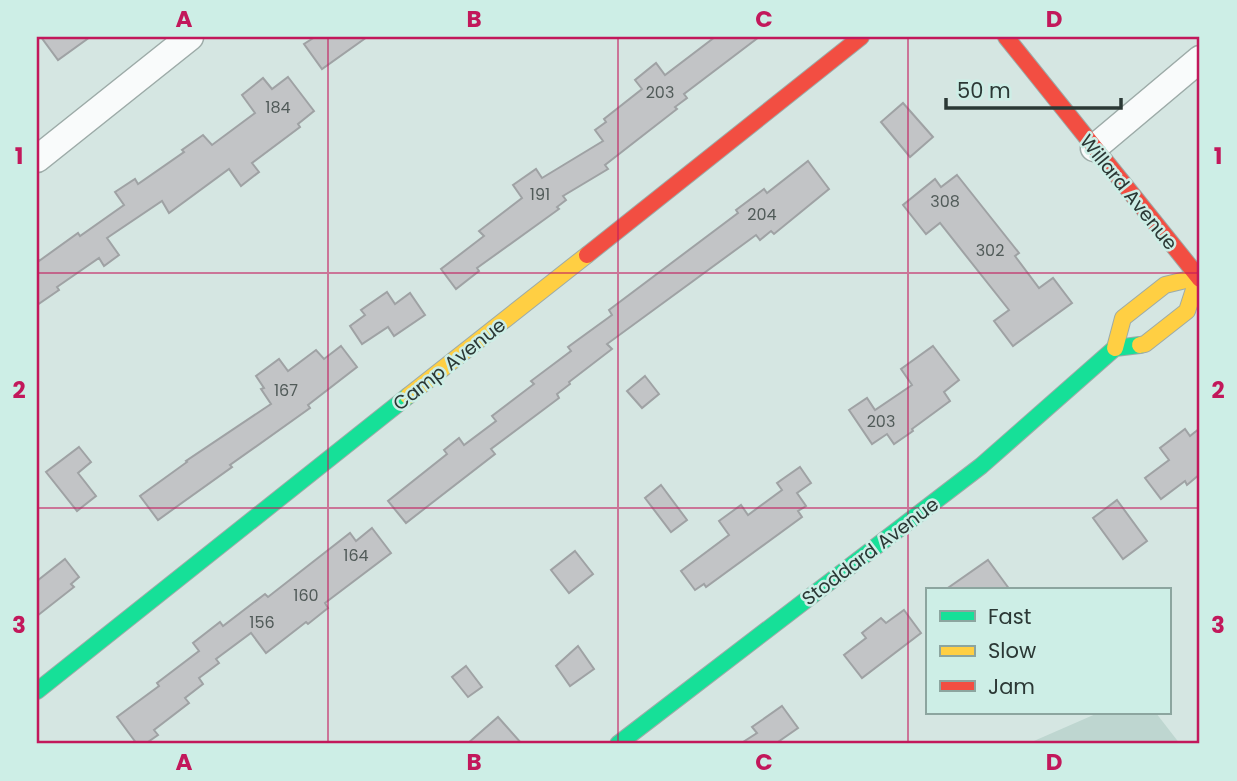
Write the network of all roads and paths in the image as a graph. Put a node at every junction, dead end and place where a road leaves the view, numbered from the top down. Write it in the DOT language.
graph roads {
  1 [pos="190,37"];
  2 [pos="861,37"];
  3 [pos="1006,37"];
  4 [pos="1200,59"];
  5 [pos="1094,148"];
  6 [pos="37,159"];
  7 [pos="1199,278"];
  8 [pos="1115,348"];
  9 [pos="37,691"];
  10 [pos="646,736"];
  11 [pos="618,744"];
  1 -- 6 [label="street"];
  2 -- 9 [label="street, Camp Avenue"];
  3 -- 5 [label="street, Willard Avenue"];
  4 -- 5 [label="street"];
  5 -- 7 [label="street, Willard Avenue"];
  7 -- 8 [label="street, Stoddard Avenue"];
  7 -- 8 [label="street, Stoddard Avenue"];
  8 -- 10 [label="street, Stoddard Avenue"];
  10 -- 11 [label="street, Stoddard Avenue"];
}
